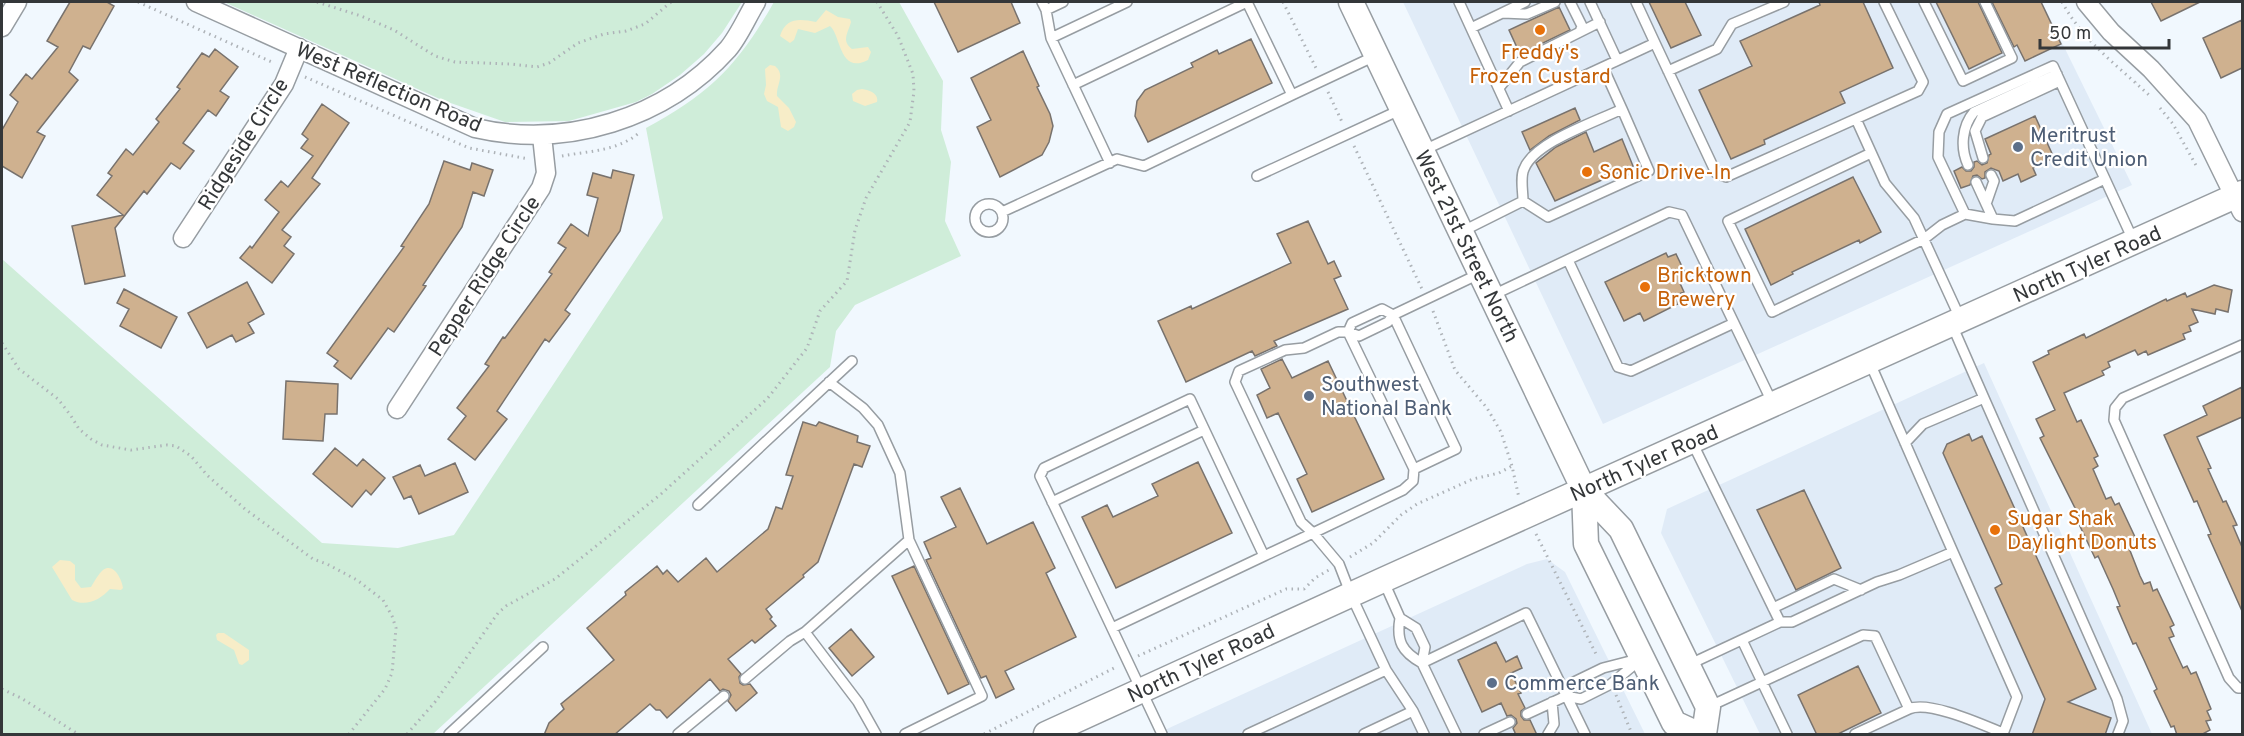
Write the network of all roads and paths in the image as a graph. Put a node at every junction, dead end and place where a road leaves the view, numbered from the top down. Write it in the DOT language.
graph roads {
  1 [pos="17,2"];
  2 [pos="138,2"];
  3 [pos="196,2"];
  4 [pos="317,2"];
  5 [pos="671,2"];
  6 [pos="756,2"];
  7 [pos="877,2"];
  8 [pos="1063,2"];
  9 [pos="1127,2"];
  10 [pos="1247,2"];
  11 [pos="1283,2"];
  12 [pos="1351,2"];
  13 [pos="1459,2"];
  14 [pos="1525,2"];
  15 [pos="1555,2"];
  16 [pos="1570,2"];
  17 [pos="1590,2"];
  18 [pos="1636,2"];
  19 [pos="1784,2"];
  20 [pos="1884,2"];
  21 [pos="1924,2"];
  22 [pos="1985,2"];
  23 [pos="2062,2"];
  24 [pos="2086,2"];
  25 [pos="1044,6"];
  26 [pos="1501,14"];
  27 [pos="1600,22"];
  28 [pos="2,27"];
  29 [pos="1471,28"];
  30 [pos="1580,32"];
  31 [pos="1050,38"];
  32 [pos="1655,43"];
  33 [pos="299,48"];
  34 [pos="1376,55"];
  35 [pos="1617,60"];
  36 [pos="1603,67"];
  37 [pos="290,70"];
  38 [pos="1668,71"];
  39 [pos="2057,74"];
  40 [pos="1322,81"];
  41 [pos="1073,85"];
  42 [pos="1499,88"];
  43 [pos="1292,95"];
  44 [pos="1402,109"];
  45 [pos="1622,110"];
  46 [pos="1509,111"];
  47 [pos="1856,119"];
  48 [pos="645,128"];
  49 [pos="1348,134"];
  50 [pos="542,136"];
  51 [pos="1422,151"];
  52 [pos="1872,153"];
  53 [pos="544,158"];
  54 [pos="1983,158"];
  55 [pos="1110,162"];
  56 [pos="1968,165"];
  57 [pos="2198,167"];
  58 [pos="1991,175"];
  59 [pos="1257,176"];
  60 [pos="2105,179"];
  61 [pos="1976,182"];
  62 [pos="2240,200"];
  63 [pos="1523,201"];
  64 [pos="1986,204"];
  65 [pos="1002,212"];
  66 [pos="1965,214"];
  67 [pos="1993,219"];
  68 [pos="1461,232"];
  69 [pos="183,238"];
  70 [pos="1924,239"];
  71 [pos="2134,243"];
  72 [pos="1568,260"];
  73 [pos="1480,273"];
  74 [pos="1491,296"];
  75 [pos="1427,299"];
  76 [pos="1393,315"];
  77 [pos="1956,322"];
  78 [pos="1734,323"];
  79 [pos="1348,332"];
  80 [pos="2,343"];
  81 [pos="2242,345"];
  82 [pos="852,361"];
  83 [pos="1869,362"];
  84 [pos="829,382"];
  85 [pos="1984,398"];
  86 [pos="1773,405"];
  87 [pos="398,409"];
  88 [pos="1204,430"];
  89 [pos="1692,442"];
  90 [pos="1905,443"];
  91 [pos="1512,466"];
  92 [pos="1414,469"];
  93 [pos="1584,490"];
  94 [pos="1053,502"];
  95 [pos="698,505"];
  96 [pos="1527,515"];
  97 [pos="1313,533"];
  98 [pos="909,540"];
  99 [pos="1953,552"];
  100 [pos="1264,556"];
  101 [pos="1339,564"];
  102 [pos="1383,580"];
  103 [pos="1861,590"];
  104 [pos="1351,595"];
  105 [pos="1773,608"];
  106 [pos="1401,618"];
  107 [pos="1780,622"];
  108 [pos="1112,628"];
  109 [pos="805,632"];
  110 [pos="1742,640"];
  111 [pos="543,647"];
  112 [pos="1642,658"];
  113 [pos="1128,661"];
  114 [pos="1422,663"];
  115 [pos="1688,665"];
  116 [pos="1603,668"];
  117 [pos="1386,670"];
  118 [pos="745,679"];
  119 [pos="1762,682"];
  120 [pos="1611,684"];
  121 [pos="2242,688"];
  122 [pos="2,689"];
  123 [pos="1141,690"];
  124 [pos="724,696"];
  125 [pos="1566,696"];
  126 [pos="1552,702"];
  127 [pos="1708,707"];
  128 [pos="1909,709"];
  129 [pos="1413,711"];
  130 [pos="1527,714"];
  131 [pos="1510,722"];
  132 [pos="2003,734"];
  133 [pos="78,735"];
  134 [pos="349,735"];
  135 [pos="407,735"];
  136 [pos="449,735"];
  137 [pos="678,735"];
  138 [pos="876,735"];
  139 [pos="905,735"];
  140 [pos="984,735"];
  141 [pos="1046,735"];
  142 [pos="1162,735"];
  143 [pos="1248,735"];
  144 [pos="1364,735"];
  145 [pos="1424,735"];
  146 [pos="1456,735"];
  147 [pos="1484,735"];
  148 [pos="1548,735"];
  149 [pos="1585,735"];
  150 [pos="1632,735"];
  151 [pos="1698,735"];
  152 [pos="1704,735"];
  153 [pos="1787,735"];
  154 [pos="1855,735"];
  155 [pos="2118,735"];
  1 -- 28 [label="street"];
  2 -- 37 [label="path"];
  3 -- 33 [label="street, West Reflection Road"];
  4 -- 5 [label="path"];
  6 -- 50 [label="street, West Reflection Road"];
  7 -- 135 [label="path"];
  8 -- 25 [label="lane"];
  9 -- 31 [label="lane"];
  10 -- 41 [label="lane"];
  10 -- 43 [label="lane"];
  11 -- 40 [label="path"];
  12 -- 34 [label="main road, West 21st Street North"];
  13 -- 29 [label="lane"];
  14 -- 26 [label="lane"];
  15 -- 26 [label="lane"];
  16 -- 30 [label="lane"];
  17 -- 27 [label="lane"];
  18 -- 32 [label="lane"];
  19 -- 38 [label="lane"];
  20 -- 47 [label="lane"];
  21 -- 22 [label="lane"];
  23 -- 57 [label="path"];
  24 -- 62 [label="street"];
  25 -- 31 [label="lane"];
  26 -- 29 [label="lane"];
  27 -- 30 [label="lane"];
  27 -- 35 [label="lane"];
  29 -- 42 [label="lane"];
  30 -- 42 [label="lane"];
  31 -- 41 [label="lane"];
  32 -- 35 [label="lane"];
  32 -- 38 [label="lane"];
  33 -- 37 [label="street, Ridgeside Circle"];
  33 -- 50 [label="street, West Reflection Road"];
  34 -- 40 [label="lane"];
  34 -- 44 [label="main road, West 21st Street North"];
  35 -- 36 [label="lane"];
  36 -- 45 [label="lane"];
  36 -- 46 [label="lane"];
  37 -- 53 [label="path"];
  37 -- 69 [label="street, Ridgeside Circle"];
  38 -- 47 [label="lane"];
  39 -- 54 [label="lane"];
  39 -- 56 [label="lane"];
  39 -- 60 [label="lane"];
  39 -- 66 [label="lane"];
  40 -- 43 [label="lane"];
  40 -- 49 [label="path"];
  41 -- 55 [label="lane"];
  42 -- 46 [label="lane"];
  43 -- 55 [label="lane"];
  44 -- 49 [label="lane"];
  44 -- 51 [label="main road, West 21st Street North"];
  45 -- 63 [label="lane"];
  45 -- 63 [label="lane"];
  46 -- 51 [label="lane"];
  47 -- 52 [label="lane"];
  48 -- 53 [label="path"];
  49 -- 59 [label="lane"];
  49 -- 75 [label="path"];
  50 -- 53 [label="street, Pepper Ridge Circle"];
  51 -- 68 [label="main road, West 21st Street North"];
  52 -- 70 [label="lane"];
  52 -- 70 [label="lane"];
  53 -- 87 [label="street, Pepper Ridge Circle"];
  55 -- 65 [label="lane"];
  58 -- 64 [label="lane"];
  60 -- 67 [label="lane"];
  60 -- 71 [label="lane"];
  61 -- 64 [label="lane"];
  62 -- 71 [label="main road, North Tyler Road"];
  63 -- 68 [label="lane"];
  64 -- 67 [label="lane"];
  66 -- 67 [label="lane"];
  66 -- 70 [label="lane"];
  68 -- 73 [label="main road, West 21st Street North"];
  70 -- 77 [label="lane"];
  71 -- 77 [label="main road, North Tyler Road"];
  72 -- 74 [label="lane"];
  72 -- 78 [label="lane"];
  72 -- 78 [label="lane"];
  73 -- 74 [label="main road, West 21st Street North"];
  73 -- 75 [label="lane"];
  74 -- 93 [label="main road, West 21st Street North"];
  75 -- 76 [label="lane"];
  75 -- 91 [label="path"];
  76 -- 79 [label="lane"];
  76 -- 79 [label="lane"];
  76 -- 92 [label="lane"];
  77 -- 83 [label="main road, North Tyler Road"];
  77 -- 85 [label="lane"];
  78 -- 86 [label="lane"];
  79 -- 92 [label="lane"];
  79 -- 97 [label="lane"];
  80 -- 134 [label="path"];
  81 -- 121 [label="lane"];
  82 -- 84 [label="lane"];
  83 -- 86 [label="main road, North Tyler Road"];
  83 -- 90 [label="lane"];
  84 -- 95 [label="lane"];
  84 -- 98 [label="lane"];
  85 -- 90 [label="lane"];
  85 -- 155 [label="lane"];
  86 -- 89 [label="main road, North Tyler Road"];
  88 -- 94 [label="lane"];
  88 -- 94 [label="lane"];
  88 -- 100 [label="lane"];
  89 -- 93 [label="main road, North Tyler Road"];
  89 -- 105 [label="lane"];
  90 -- 99 [label="lane"];
  91 -- 96 [label="path"];
  91 -- 101 [label="path"];
  92 -- 97 [label="lane"];
  93 -- 96 [label="main road, North Tyler Road"];
  93 -- 112 [label="main road, West 21st Street North"];
  93 -- 115 [label="main road, West 21st Street North"];
  94 -- 108 [label="lane"];
  96 -- 102 [label="main road, North Tyler Road"];
  96 -- 116 [label="path"];
  97 -- 100 [label="lane"];
  97 -- 101 [label="lane"];
  98 -- 109 [label="lane"];
  98 -- 139 [label="lane"];
  99 -- 103 [label="lane"];
  99 -- 132 [label="lane"];
  100 -- 108 [label="lane"];
  101 -- 104 [label="lane"];
  101 -- 113 [label="path"];
  102 -- 104 [label="main road, North Tyler Road"];
  102 -- 106 [label="lane"];
  103 -- 105 [label="lane"];
  103 -- 107 [label="lane"];
  104 -- 117 [label="lane"];
  104 -- 123 [label="main road, North Tyler Road"];
  105 -- 107 [label="lane"];
  106 -- 114 [label="lane"];
  106 -- 114 [label="lane"];
  107 -- 110 [label="lane"];
  108 -- 113 [label="lane"];
  109 -- 118 [label="lane"];
  109 -- 138 [label="lane"];
  110 -- 115 [label="lane"];
  110 -- 119 [label="lane"];
  111 -- 136 [label="lane"];
  112 -- 116 [label="lane"];
  112 -- 120 [label="lane"];
  112 -- 151 [label="main road, West 21st Street North"];
  113 -- 123 [label="lane"];
  113 -- 140 [label="path"];
  114 -- 125 [label="lane"];
  114 -- 146 [label="lane"];
  115 -- 127 [label="main road, West 21st Street North"];
  116 -- 125 [label="lane"];
  117 -- 129 [label="lane"];
  117 -- 143 [label="lane"];
  119 -- 127 [label="lane"];
  119 -- 128 [label="lane"];
  119 -- 153 [label="lane"];
  120 -- 125 [label="lane"];
  120 -- 150 [label="path"];
  122 -- 133 [label="path"];
  123 -- 141 [label="main road, North Tyler Road"];
  123 -- 142 [label="lane"];
  124 -- 137 [label="lane"];
  125 -- 126 [label="lane"];
  125 -- 149 [label="lane"];
  126 -- 130 [label="lane"];
  126 -- 148 [label="lane"];
  127 -- 152 [label="main road"];
  128 -- 132 [label="lane"];
  128 -- 154 [label="lane"];
  129 -- 144 [label="lane"];
  129 -- 145 [label="lane"];
  131 -- 147 [label="lane"];
}
